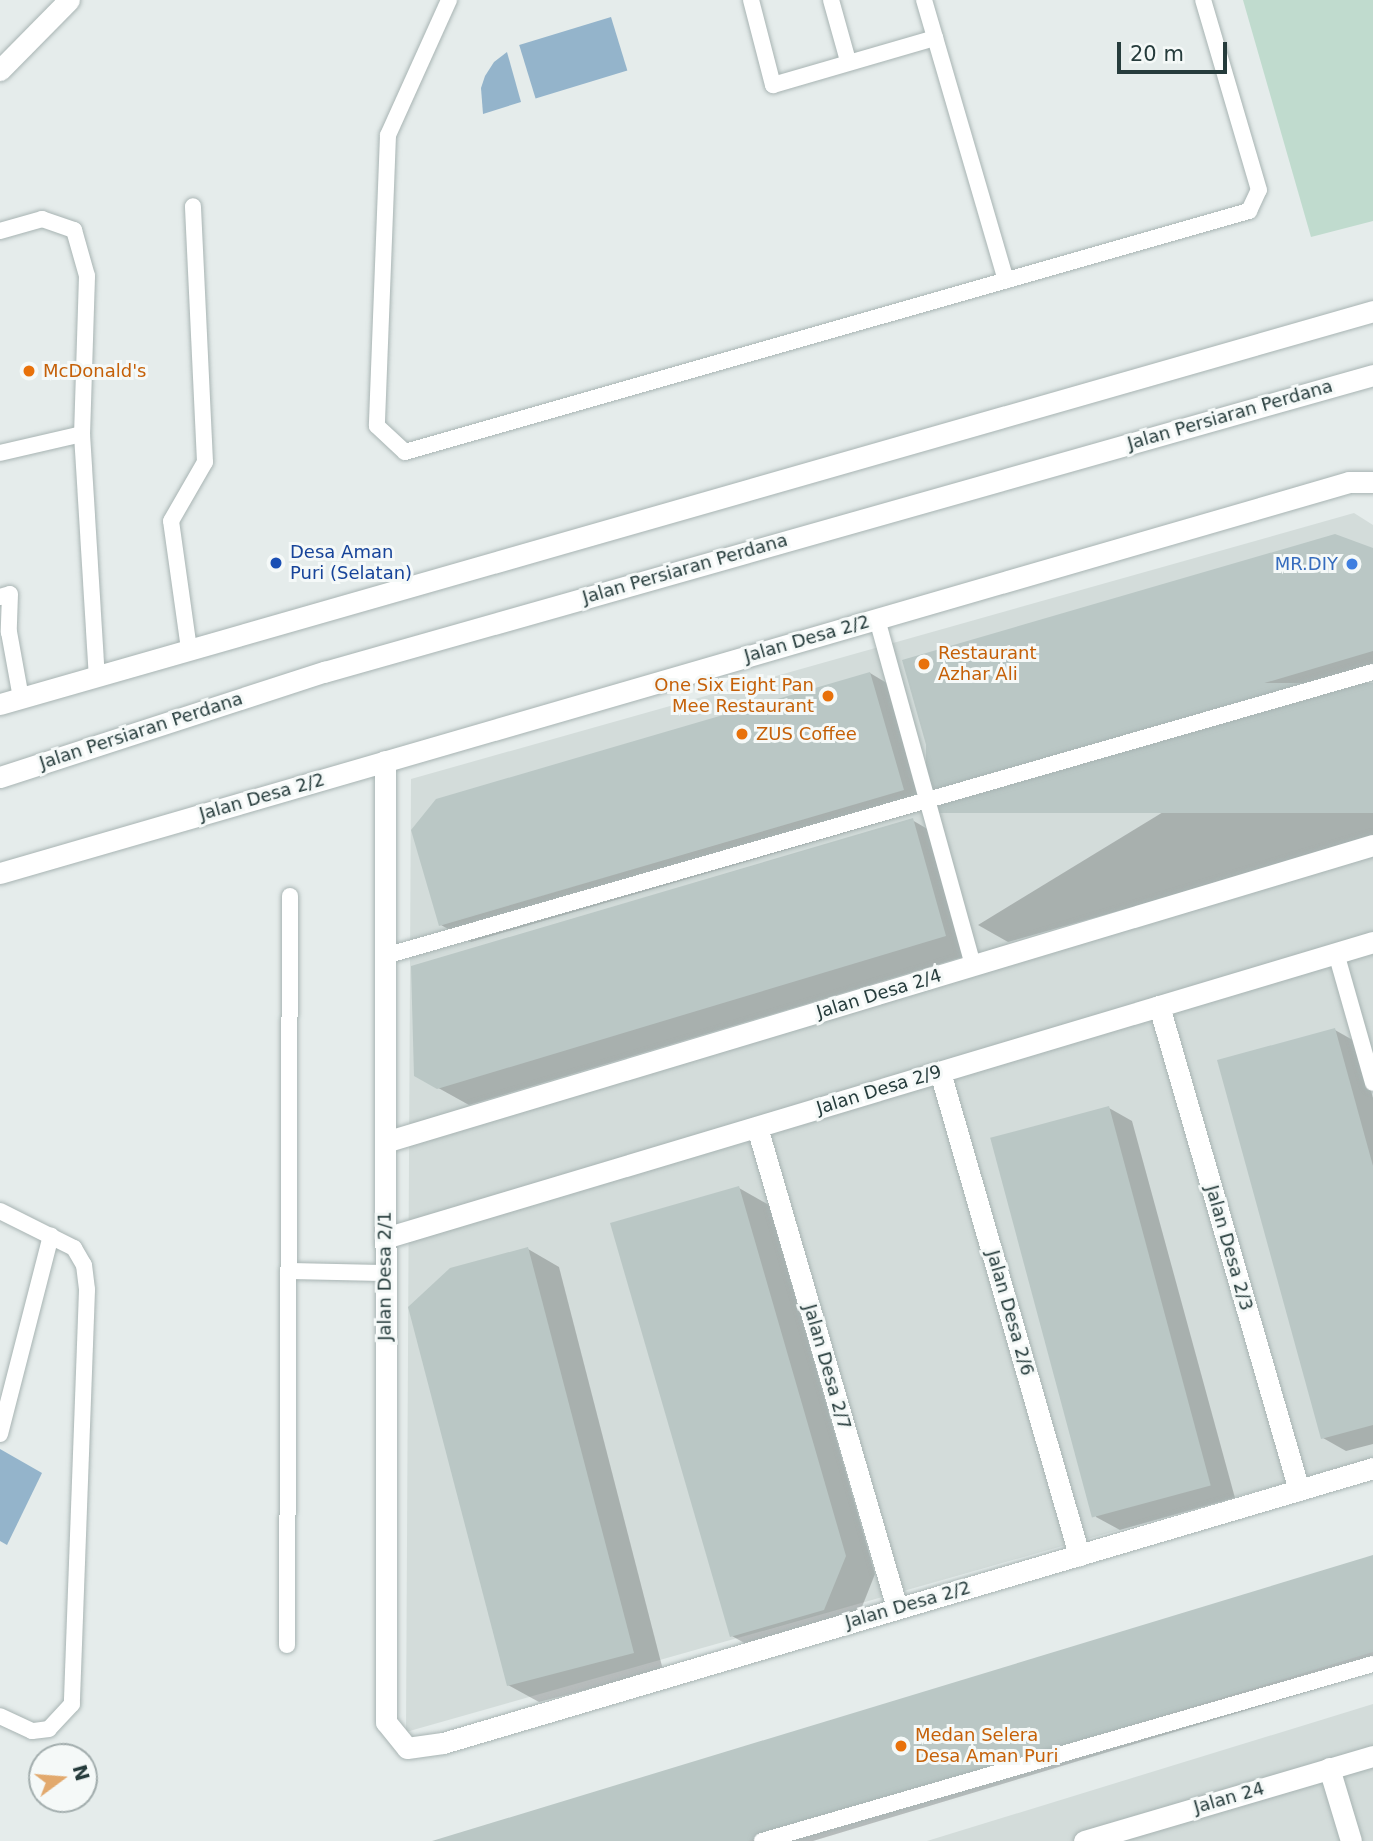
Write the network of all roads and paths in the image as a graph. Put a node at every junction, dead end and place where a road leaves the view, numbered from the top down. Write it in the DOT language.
graph roads {
  1 [pos="69,0"];
  2 [pos="449,0"];
  3 [pos="751,0"];
  4 [pos="831,0"];
  5 [pos="924,0"];
  6 [pos="1203,0"];
  7 [pos="936,38"];
  8 [pos="848,61"];
  9 [pos="0,70"];
  10 [pos="192,206"];
  11 [pos="0,231"];
  12 [pos="1006,281"];
  13 [pos="1373,310"];
  14 [pos="1373,375"];
  15 [pos="1336,385"];
  16 [pos="1373,389"];
  17 [pos="82,434"];
  18 [pos="0,453"];
  19 [pos="1373,482"];
  20 [pos="0,597"];
  21 [pos="877,619"];
  22 [pos="189,649"];
  23 [pos="1373,672"];
  24 [pos="97,676"];
  25 [pos="21,698"];
  26 [pos="0,704"];
  27 [pos="385,761"];
  28 [pos="0,777"];
  29 [pos="927,801"];
  30 [pos="1373,845"];
  31 [pos="0,873"];
  32 [pos="290,896"];
  33 [pos="1373,942"];
  34 [pos="1336,953"];
  35 [pos="385,956"];
  36 [pos="973,965"];
  37 [pos="1159,1006"];
  38 [pos="940,1072"];
  39 [pos="1373,1083"];
  40 [pos="757,1127"];
  41 [pos="385,1142"];
  42 [pos="0,1211"];
  43 [pos="51,1236"];
  44 [pos="386,1238"];
  45 [pos="288,1271"];
  46 [pos="385,1273"];
  47 [pos="0,1434"];
  48 [pos="1373,1468"];
  49 [pos="1299,1490"];
  50 [pos="1080,1555"];
  51 [pos="897,1608"];
  52 [pos="287,1645"];
  53 [pos="1373,1664"];
  54 [pos="0,1716"];
  55 [pos="443,1743"];
  56 [pos="1373,1756"];
  57 [pos="1329,1769"];
  58 [pos="1120,1836"];
  59 [pos="762,1841"];
  60 [pos="1084,1841"];
  61 [pos="1351,1841"];
  1 -- 9 [label="street"];
  2 -- 12 [label="lane"];
  3 -- 8 [label="lane"];
  4 -- 8 [label="lane"];
  5 -- 7 [label="lane"];
  6 -- 12 [label="lane"];
  7 -- 8 [label="lane"];
  7 -- 12 [label="lane"];
  10 -- 22 [label="lane"];
  11 -- 17 [label="lane"];
  13 -- 22 [label="street"];
  14 -- 15 [label="street, Jalan Persiaran Perdana"];
  15 -- 16 [label="street"];
  15 -- 28 [label="street, Jalan Persiaran Perdana"];
  17 -- 18 [label="lane"];
  17 -- 24 [label="lane"];
  19 -- 21 [label="street, Jalan Desa 2/2"];
  20 -- 25 [label="lane"];
  21 -- 27 [label="street, Jalan Desa 2/2"];
  21 -- 29 [label="lane"];
  22 -- 24 [label="street"];
  23 -- 29 [label="lane"];
  24 -- 25 [label="street"];
  25 -- 26 [label="street"];
  27 -- 31 [label="street, Jalan Desa 2/2"];
  27 -- 35 [label="street, Jalan Desa 2/1"];
  29 -- 35 [label="lane"];
  29 -- 36 [label="lane"];
  30 -- 36 [label="street, Jalan Desa 2/4"];
  32 -- 45 [label="lane"];
  33 -- 34 [label="street, Jalan Desa 2/9"];
  34 -- 37 [label="street, Jalan Desa 2/9"];
  34 -- 39 [label="lane"];
  35 -- 41 [label="street, Jalan Desa 2/1"];
  36 -- 41 [label="street, Jalan Desa 2/4"];
  37 -- 38 [label="street, Jalan Desa 2/9"];
  37 -- 49 [label="street, Jalan Desa 2/3"];
  38 -- 40 [label="street, Jalan Desa 2/9"];
  38 -- 50 [label="street, Jalan Desa 2/6"];
  40 -- 44 [label="street, Jalan Desa 2/9"];
  40 -- 51 [label="street, Jalan Desa 2/7"];
  41 -- 44 [label="street, Jalan Desa 2/1"];
  42 -- 43 [label="lane"];
  43 -- 47 [label="lane"];
  43 -- 54 [label="lane"];
  44 -- 46 [label="street, Jalan Desa 2/1"];
  45 -- 46 [label="lane"];
  45 -- 52 [label="lane"];
  46 -- 55 [label="street, Jalan Desa 2/1"];
  48 -- 49 [label="street, Jalan Desa 2/2"];
  49 -- 50 [label="street, Jalan Desa 2/2"];
  50 -- 51 [label="street, Jalan Desa 2/2"];
  51 -- 55 [label="street, Jalan Desa 2/2"];
  53 -- 59 [label="lane"];
  56 -- 57 [label="street, Jalan 24"];
  57 -- 58 [label="street, Jalan 24"];
  57 -- 61 [label="street"];
  58 -- 60 [label="street, Jalan 24"];
}
